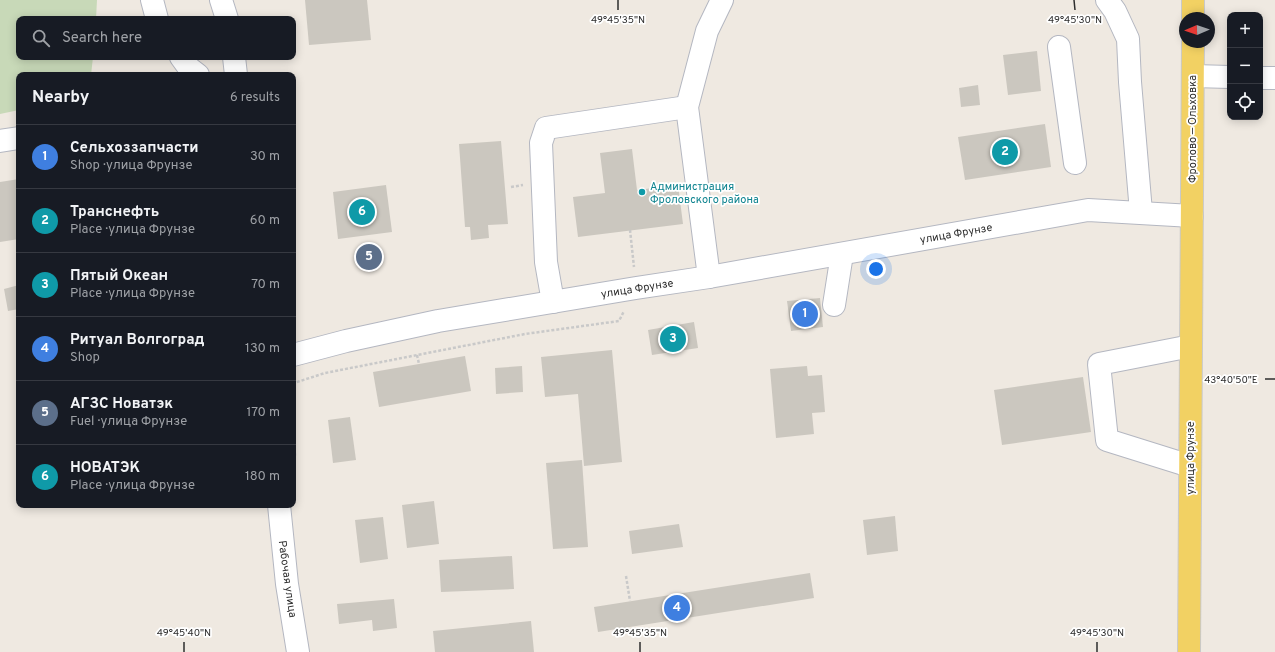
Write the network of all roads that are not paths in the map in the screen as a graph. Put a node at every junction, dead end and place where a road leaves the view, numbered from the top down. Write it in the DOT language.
graph roads {
  1 [pos="152,0"];
  2 [pos="221,0"];
  3 [pos="722,0"];
  4 [pos="1108,0"];
  5 [pos="1193,0"];
  6 [pos="1193,12"];
  7 [pos="157,16"];
  8 [pos="226,16"];
  9 [pos="1059,47"];
  10 [pos="1193,48"];
  11 [pos="183,60"];
  12 [pos="234,60"];
  13 [pos="194,72"];
  14 [pos="236,72"];
  15 [pos="1193,76"];
  16 [pos="1227,77"];
  17 [pos="1263,78"];
  18 [pos="1275,78"];
  19 [pos="687,107"];
  20 [pos="16,138"];
  21 [pos="0,141"];
  22 [pos="1076,163"];
  23 [pos="1141,212"];
  24 [pos="1192,216"];
  25 [pos="842,254"];
  26 [pos="709,277"];
  27 [pos="553,302"];
  28 [pos="834,305"];
  29 [pos="1191,346"];
  30 [pos="296,354"];
  31 [pos="1190,466"];
  32 [pos="279,508"];
  33 [pos="298,652"];
  34 [pos="1189,652"];
  1 -- 7 [label="street"];
  2 -- 8 [label="street"];
  3 -- 19 [label="street"];
  4 -- 23 [label="street"];
  5 -- 6 [label="main road"];
  9 -- 22 [label="street"];
  10 -- 15 [label="main road, Фролово — Ольховка"];
  11 -- 13 [label="street"];
  12 -- 14 [label="street"];
  15 -- 16 [label="street"];
  15 -- 24 [label="main road, Фролово — Ольховка"];
  17 -- 18 [label="street"];
  19 -- 26 [label="street"];
  19 -- 27 [label="street"];
  20 -- 21 [label="street"];
  23 -- 24 [label="street, улица Фрунзе"];
  23 -- 25 [label="street, улица Фрунзе"];
  24 -- 29 [label="main road, улица Фрунзе"];
  25 -- 26 [label="street, улица Фрунзе"];
  25 -- 28 [label="street"];
  26 -- 27 [label="street, улица Фрунзе"];
  27 -- 30 [label="street, улица Фрунзе"];
  29 -- 31 [label="main road, улица Фрунзе"];
  29 -- 31 [label="street"];
  31 -- 34 [label="main road, улица Фрунзе"];
  32 -- 33 [label="street, Рабочая улица"];
}
